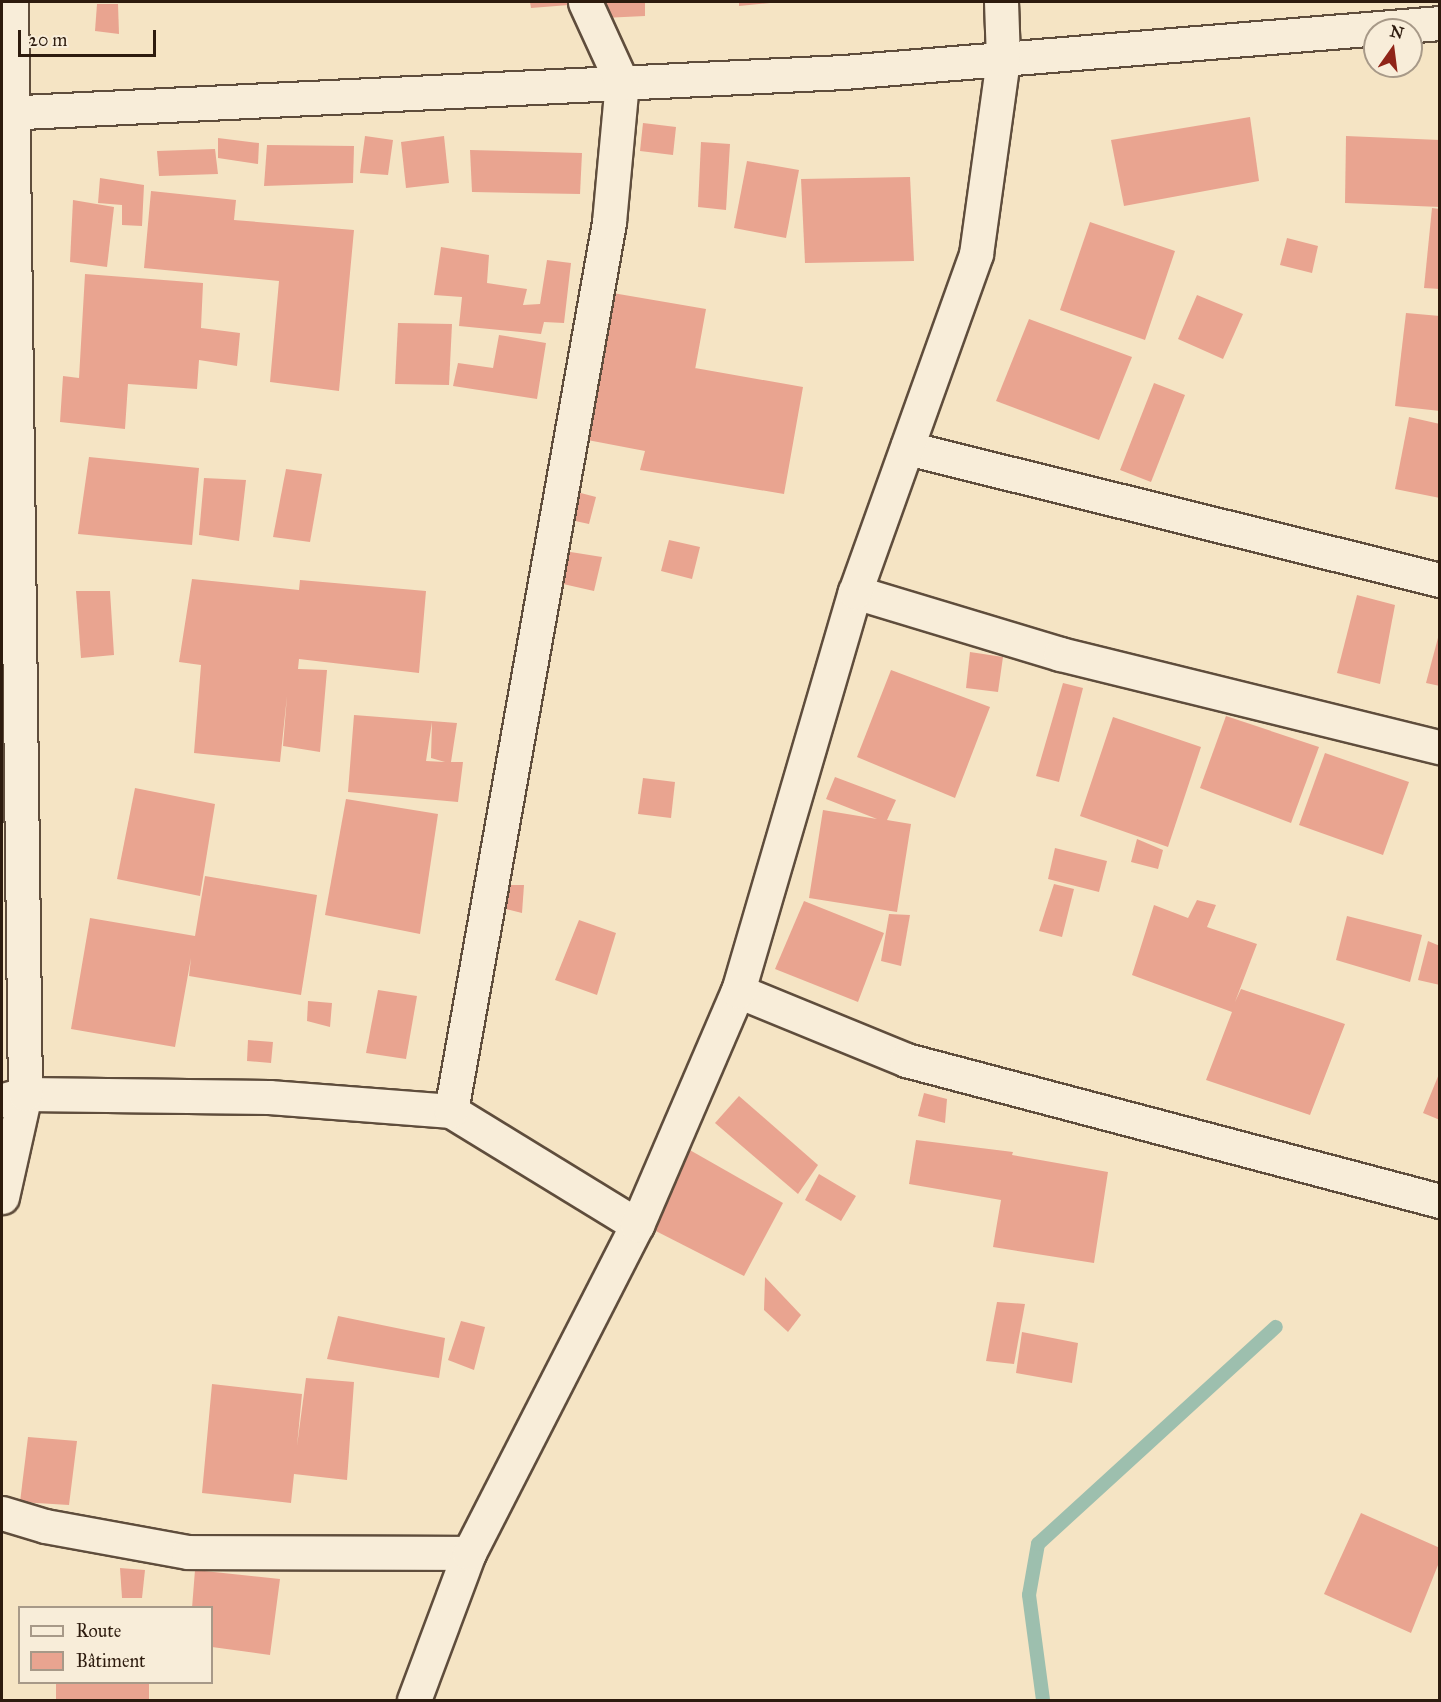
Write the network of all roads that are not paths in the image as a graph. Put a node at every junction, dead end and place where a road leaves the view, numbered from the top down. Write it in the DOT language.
graph roads {
  1 [pos="10,2"];
  2 [pos="585,2"];
  3 [pos="1001,2"];
  4 [pos="1440,23"];
  5 [pos="1003,59"];
  6 [pos="622,83"];
  7 [pos="6,113"];
  8 [pos="907,448"];
  9 [pos="1440,580"];
  10 [pos="855,592"];
  11 [pos="1440,747"];
  12 [pos="738,991"];
  13 [pos="13,1098"];
  14 [pos="451,1111"];
  15 [pos="2,1197"];
  16 [pos="1440,1201"];
  17 [pos="637,1225"];
  18 [pos="2,1513"];
  19 [pos="469,1552"];
  20 [pos="414,1701"];
  1 -- 7 [label="street"];
  2 -- 6 [label="street"];
  3 -- 5 [label="street"];
  4 -- 5 [label="street"];
  5 -- 6 [label="street"];
  5 -- 8 [label="street"];
  6 -- 7 [label="street"];
  6 -- 14 [label="street"];
  7 -- 13 [label="street"];
  8 -- 9 [label="street"];
  8 -- 10 [label="street"];
  10 -- 11 [label="street"];
  10 -- 12 [label="street"];
  12 -- 16 [label="street"];
  12 -- 17 [label="street"];
  13 -- 14 [label="street"];
  13 -- 15 [label="street"];
  14 -- 17 [label="street"];
  17 -- 19 [label="street"];
  18 -- 19 [label="street"];
  19 -- 20 [label="street"];
}
